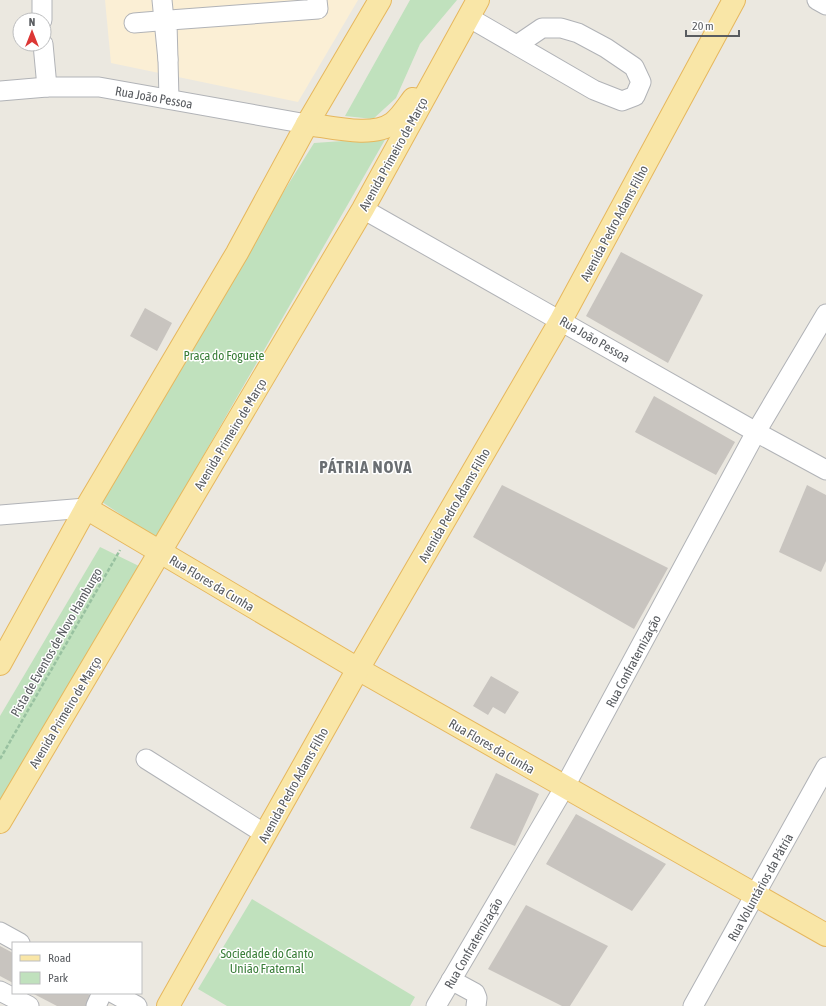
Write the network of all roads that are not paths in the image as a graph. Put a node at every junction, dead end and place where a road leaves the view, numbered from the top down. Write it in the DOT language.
graph roads {
  1 [pos="42,0"];
  2 [pos="162,0"];
  3 [pos="317,0"];
  4 [pos="380,0"];
  5 [pos="734,0"];
  6 [pos="817,0"];
  7 [pos="826,5"];
  8 [pos="42,12"];
  9 [pos="470,13"];
  10 [pos="167,20"];
  11 [pos="134,23"];
  12 [pos="517,45"];
  13 [pos="44,52"];
  14 [pos="46,87"];
  15 [pos="0,91"];
  16 [pos="169,99"];
  17 [pos="308,124"];
  18 [pos="363,209"];
  19 [pos="826,314"];
  20 [pos="562,320"];
  21 [pos="756,432"];
  22 [pos="826,470"];
  23 [pos="86,508"];
  24 [pos="0,515"];
  25 [pos="160,552"];
  26 [pos="0,664"];
  27 [pos="358,670"];
  28 [pos="146,759"];
  29 [pos="826,767"];
  30 [pos="564,788"];
  31 [pos="0,822"];
  32 [pos="265,834"];
  33 [pos="756,895"];
  34 [pos="0,932"];
  35 [pos="826,935"];
  36 [pos="18,942"];
  37 [pos="451,980"];
  38 [pos="0,991"];
  39 [pos="102,994"];
  40 [pos="115,994"];
  41 [pos="28,1006"];
  42 [pos="96,1006"];
  43 [pos="137,1006"];
  44 [pos="168,1006"];
  45 [pos="436,1006"];
  46 [pos="476,1006"];
  47 [pos="693,1006"];
  1 -- 8 [label="street"];
  2 -- 10 [label="street"];
  3 -- 10 [label="street"];
  4 -- 17 [label="main road"];
  5 -- 20 [label="main road, Avenida Pedro Adams Filho"];
  6 -- 7 [label="street"];
  9 -- 12 [label="street"];
  9 -- 17 [label="main road"];
  9 -- 18 [label="main road, Avenida Primeiro de Março"];
  10 -- 11 [label="street"];
  10 -- 16 [label="street"];
  12 -- 12 [label="street"];
  13 -- 14 [label="street"];
  14 -- 15 [label="street, Rua João Pessoa"];
  14 -- 16 [label="street, Rua João Pessoa"];
  16 -- 17 [label="street, Rua João Pessoa"];
  17 -- 23 [label="main road"];
  18 -- 20 [label="street, Rua João Pessoa"];
  18 -- 25 [label="main road, Avenida Primeiro de Março"];
  19 -- 21 [label="street, Rua Confraternização"];
  20 -- 21 [label="street, Rua João Pessoa"];
  20 -- 27 [label="main road, Avenida Pedro Adams Filho"];
  21 -- 22 [label="street, Rua João Pessoa"];
  21 -- 30 [label="street, Rua Confraternização"];
  23 -- 24 [label="street"];
  23 -- 25 [label="main road, Rua Flores da Cunha"];
  23 -- 26 [label="main road"];
  25 -- 27 [label="main road, Rua Flores da Cunha"];
  25 -- 31 [label="main road, Avenida Primeiro de Março"];
  27 -- 30 [label="main road, Rua Flores da Cunha"];
  27 -- 32 [label="main road, Avenida Pedro Adams Filho"];
  28 -- 32 [label="street"];
  29 -- 33 [label="street, Rua Voluntários da Pátria"];
  30 -- 33 [label="main road, Rua Flores da Cunha"];
  30 -- 37 [label="street, Rua Confraternização"];
  32 -- 44 [label="main road, Avenida Pedro Adams Filho"];
  33 -- 35 [label="main road, Rua Flores da Cunha"];
  33 -- 47 [label="street, Rua Voluntários da Pátria"];
  34 -- 36 [label="street"];
  37 -- 45 [label="street, Rua Confraternização"];
  37 -- 46 [label="street"];
  38 -- 41 [label="street"];
  39 -- 42 [label="street"];
  40 -- 43 [label="street"];
}
